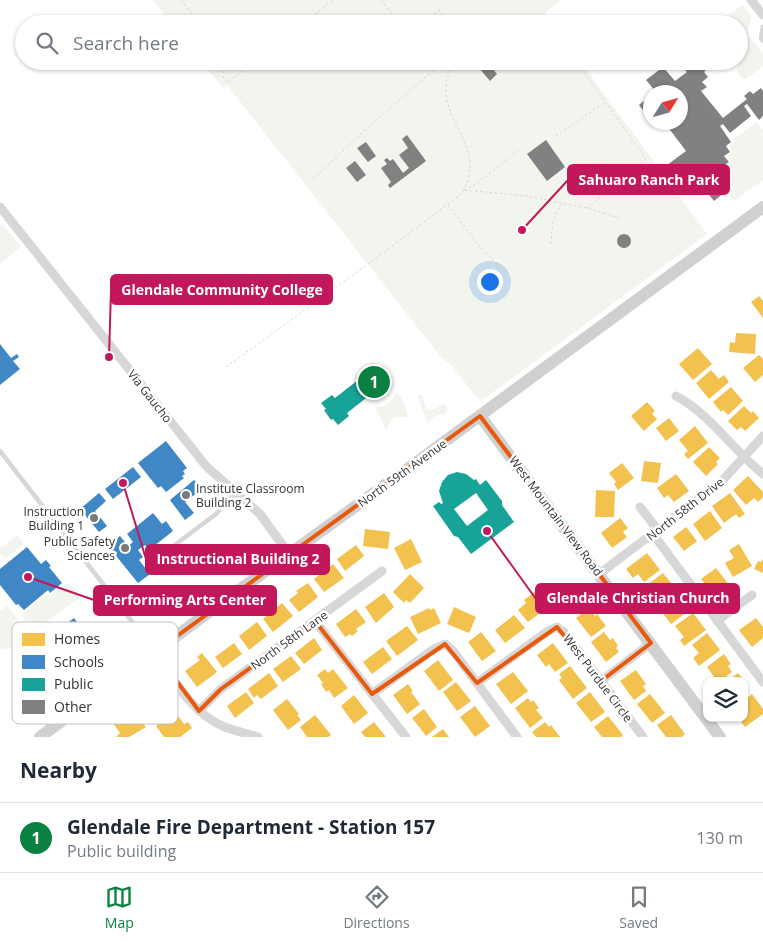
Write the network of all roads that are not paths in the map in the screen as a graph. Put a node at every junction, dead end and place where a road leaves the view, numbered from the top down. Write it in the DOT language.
graph roads {
  1 [pos="751,0"];
  2 [pos="763,16"];
  3 [pos="763,28"];
  4 [pos="763,41"];
  5 [pos="0,207"];
  6 [pos="763,207"];
  7 [pos="676,396"];
  8 [pos="480,416"];
  9 [pos="763,436"];
  10 [pos="0,451"];
  11 [pos="744,458"];
  12 [pos="763,474"];
  13 [pos="235,493"];
  14 [pos="640,507"];
  15 [pos="655,532"];
  16 [pos="289,554"];
  17 [pos="147,566"];
  18 [pos="382,571"];
  19 [pos="600,574"];
  20 [pos="752,596"];
  21 [pos="315,620"];
  22 [pos="717,621"];
  23 [pos="132,622"];
  24 [pos="178,635"];
  25 [pos="651,643"];
  26 [pos="601,681"];
  27 [pos="763,682"];
  28 [pos="477,683"];
  29 [pos="178,685"];
  30 [pos="372,694"];
  31 [pos="199,711"];
  32 [pos="58,724"];
  33 [pos="40,737"];
  34 [pos="258,737"];
  35 [pos="406,737"];
  36 [pos="517,737"];
  37 [pos="643,737"];
  38 [pos="720,737"];
  1 -- 2 [label="street"];
  3 -- 4 [label="lane"];
  5 -- 13 [label="street, Via Gaucho"];
  6 -- 8 [label="main road, North 59th Avenue"];
  7 -- 11 [label="street"];
  8 -- 16 [label="main road, North 59th Avenue"];
  8 -- 19 [label="main road, West Mountain View Road"];
  9 -- 11 [label="street, North 58th Drive"];
  10 -- 23 [label="lane"];
  11 -- 12 [label="street"];
  11 -- 15 [label="street, North 58th Drive"];
  13 -- 16 [label="street, Via Gaucho"];
  13 -- 17 [label="lane"];
  14 -- 15 [label="street"];
  15 -- 19 [label="street, North 58th Drive"];
  15 -- 22 [label="street"];
  16 -- 24 [label="main road, North 59th Avenue"];
  18 -- 21 [label="street, North 58th Lane"];
  19 -- 25 [label="main road, West Mountain View Road"];
  20 -- 22 [label="street"];
  21 -- 30 [label="street"];
  21 -- 31 [label="street, North 58th Lane"];
  22 -- 27 [label="street"];
  25 -- 26 [label="street"];
  25 -- 38 [label="main road, West Mountain View Road"];
  26 -- 28 [label="street, West Purdue Circle"];
  26 -- 37 [label="street, West Purdue Circle"];
  28 -- 30 [label="street"];
  28 -- 36 [label="street"];
  29 -- 31 [label="street"];
  30 -- 35 [label="street"];
  31 -- 34 [label="street"];
  32 -- 33 [label="main road, North 59th Avenue"];
}
